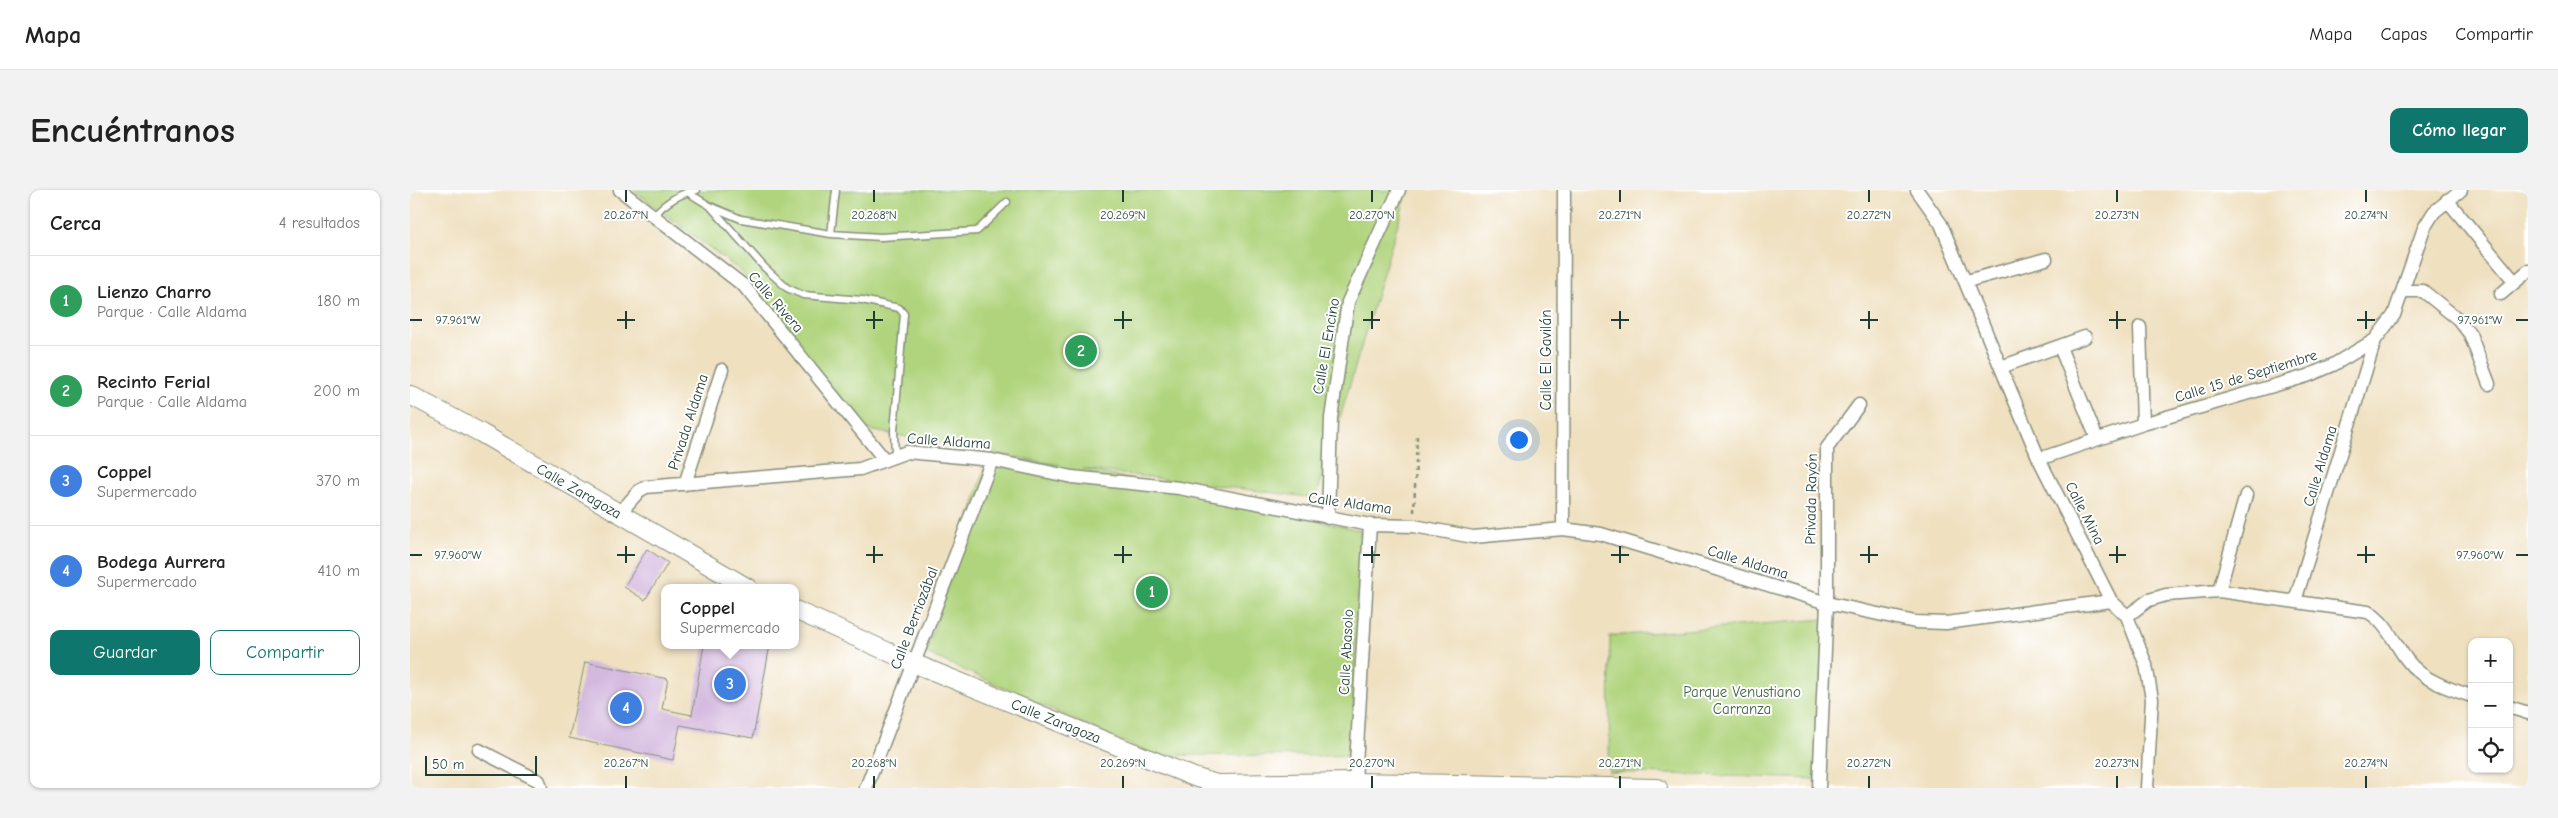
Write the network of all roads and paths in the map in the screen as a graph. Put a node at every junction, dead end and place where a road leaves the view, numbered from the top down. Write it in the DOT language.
graph roads {
  1 [pos="620,190"];
  2 [pos="697,190"];
  3 [pos="836,190"];
  4 [pos="1399,190"];
  5 [pos="1564,190"];
  6 [pos="1917,190"];
  7 [pos="2461,190"];
  8 [pos="687,192"];
  9 [pos="2447,200"];
  10 [pos="1007,202"];
  11 [pos="710,206"];
  12 [pos="653,216"];
  13 [pos="831,234"];
  14 [pos="2046,259"];
  15 [pos="2528,271"];
  16 [pos="1967,281"];
  17 [pos="2514,282"];
  18 [pos="2404,291"];
  19 [pos="2501,294"];
  20 [pos="2140,327"];
  21 [pos="2085,337"];
  22 [pos="2375,340"];
  23 [pos="2060,347"];
  24 [pos="2001,367"];
  25 [pos="722,370"];
  26 [pos="2489,384"];
  27 [pos="410,395"];
  28 [pos="1859,406"];
  29 [pos="2143,424"];
  30 [pos="1417,436"];
  31 [pos="2097,439"];
  32 [pos="890,457"];
  33 [pos="2039,459"];
  34 [pos="992,460"];
  35 [pos="685,484"];
  36 [pos="2246,495"];
  37 [pos="619,514"];
  38 [pos="1328,518"];
  39 [pos="1370,525"];
  40 [pos="1414,526"];
  41 [pos="1563,529"];
  42 [pos="741,584"];
  43 [pos="2219,591"];
  44 [pos="2111,601"];
  45 [pos="2296,601"];
  46 [pos="1827,603"];
  47 [pos="799,612"];
  48 [pos="2127,616"];
  49 [pos="913,663"];
  50 [pos="2468,695"];
  51 [pos="2513,709"];
  52 [pos="2528,713"];
  53 [pos="479,750"];
  54 [pos="1355,782"];
  55 [pos="541,788"];
  56 [pos="866,788"];
  57 [pos="1658,788"];
  58 [pos="1819,788"];
  59 [pos="2148,788"];
  1 -- 12 [label="street, Calle Rivera"];
  2 -- 8 [label="lane"];
  3 -- 13 [label="lane"];
  4 -- 38 [label="street, Calle El Encino"];
  5 -- 41 [label="street, Calle El Gavilán"];
  6 -- 16 [label="street, Calle Mina"];
  7 -- 9 [label="street, Calle 15 de Septiembre"];
  8 -- 11 [label="lane"];
  8 -- 12 [label="lane"];
  9 -- 17 [label="street"];
  9 -- 18 [label="street, Calle 15 de Septiembre"];
  10 -- 13 [label="lane"];
  11 -- 13 [label="lane"];
  11 -- 32 [label="lane"];
  12 -- 32 [label="street, Calle Rivera"];
  14 -- 16 [label="street"];
  15 -- 17 [label="street"];
  16 -- 24 [label="street, Calle Mina"];
  17 -- 19 [label="street"];
  18 -- 22 [label="street, Calle 15 de Septiembre"];
  18 -- 26 [label="street"];
  20 -- 29 [label="street"];
  21 -- 23 [label="street"];
  22 -- 29 [label="street, Calle 15 de Septiembre"];
  22 -- 45 [label="street, Calle Aldama"];
  23 -- 24 [label="street"];
  23 -- 31 [label="street"];
  24 -- 33 [label="street, Calle Mina"];
  25 -- 35 [label="street, Privada Aldama"];
  27 -- 37 [label="main road, Calle Zaragoza"];
  28 -- 46 [label="street, Privada Rayón"];
  29 -- 31 [label="street, Calle 15 de Septiembre"];
  30 -- 40 [label="path"];
  31 -- 33 [label="street, Calle 15 de Septiembre"];
  32 -- 34 [label="street, Calle Aldama"];
  32 -- 35 [label="street, Calle Aldama"];
  33 -- 44 [label="street, Calle Mina"];
  34 -- 38 [label="street, Calle Aldama"];
  34 -- 49 [label="street, Calle Berriozábal"];
  35 -- 37 [label="street, Calle Aldama"];
  36 -- 43 [label="street"];
  37 -- 42 [label="main road, Calle Zaragoza"];
  38 -- 39 [label="street, Calle Aldama"];
  39 -- 40 [label="street, Calle Aldama"];
  39 -- 54 [label="street, Calle Abasolo"];
  40 -- 41 [label="street, Calle Aldama"];
  41 -- 46 [label="street, Calle Aldama"];
  43 -- 45 [label="street"];
  43 -- 48 [label="street"];
  44 -- 46 [label="street, Calle Aldama"];
  44 -- 48 [label="street, Calle Mina"];
  45 -- 50 [label="street"];
  46 -- 58 [label="street, Privada Rayón"];
  47 -- 49 [label="main road, Calle Zaragoza"];
  48 -- 59 [label="street, Calle Mina"];
  49 -- 54 [label="main road, Calle Zaragoza"];
  49 -- 56 [label="street, Calle Berriozábal"];
  51 -- 52 [label="street"];
  53 -- 55 [label="street"];
  54 -- 57 [label="main road, Calle Zaragoza"];
}
